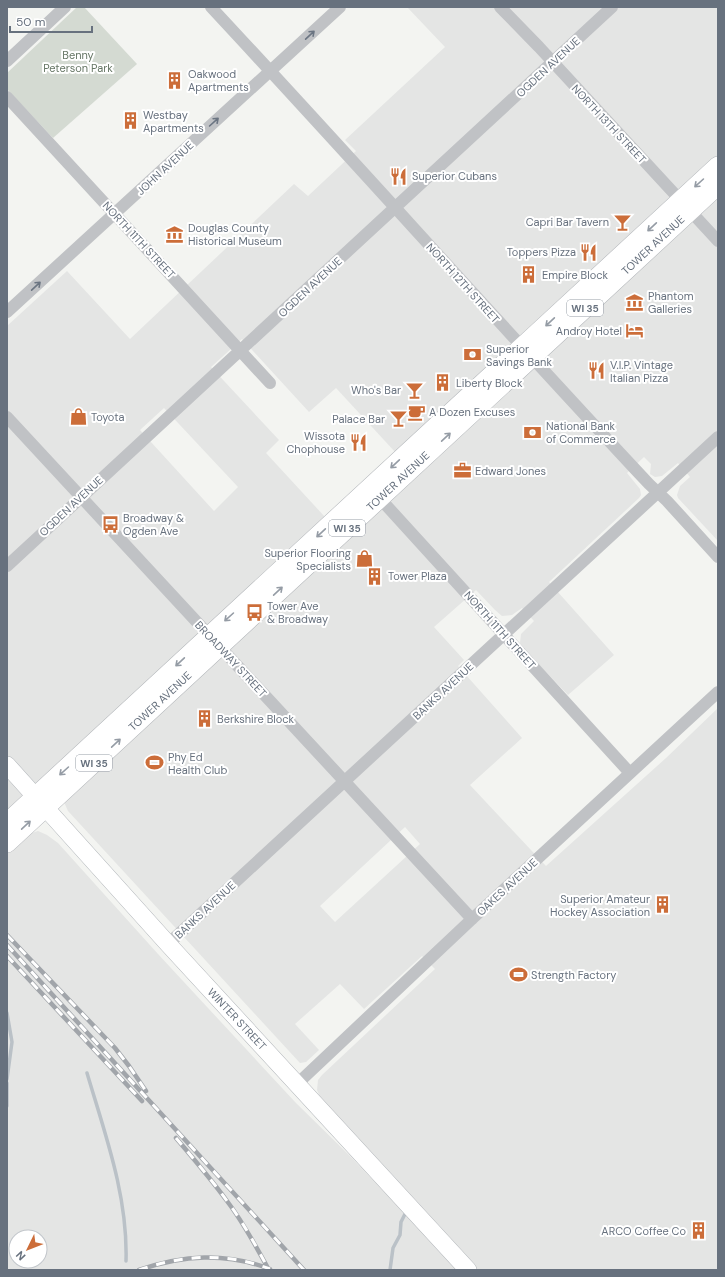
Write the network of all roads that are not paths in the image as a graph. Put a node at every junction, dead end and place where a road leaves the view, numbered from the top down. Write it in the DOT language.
graph roads {
  1 [pos="65,7"];
  2 [pos="211,7"];
  3 [pos="340,7"];
  4 [pos="500,7"];
  5 [pos="612,7"];
  6 [pos="7,61"];
  7 [pos="553,62"];
  8 [pos="270,71"];
  9 [pos="7,97"];
  10 [pos="718,166"];
  11 [pos="718,185"];
  12 [pos="685,205"];
  13 [pos="395,208"];
  14 [pos="114,214"];
  15 [pos="718,241"];
  16 [pos="7,312"];
  17 [pos="241,350"];
  18 [pos="526,352"];
  19 [pos="270,383"];
  20 [pos="7,417"];
  21 [pos="718,437"];
  22 [pos="658,492"];
  23 [pos="375,493"];
  24 [pos="81,497"];
  25 [pos="718,557"];
  26 [pos="7,566"];
  27 [pos="504,634"];
  28 [pos="214,641"];
  29 [pos="718,692"];
  30 [pos="7,765"];
  31 [pos="630,773"];
  32 [pos="344,782"];
  33 [pos="41,802"];
  34 [pos="7,823"];
  35 [pos="7,842"];
  36 [pos="472,919"];
  37 [pos="168,944"];
  38 [pos="297,1084"];
  39 [pos="468,1270"];
  1 -- 6 [label="street"];
  2 -- 8 [label="street, NORTH 12TH STREET"];
  8 -- 3 [label="street, JOHN AVENUE, one-way"];
  4 -- 7 [label="street, NORTH 13TH STREET"];
  5 -- 7 [label="street, OGDEN AVENUE"];
  7 -- 12 [label="street, NORTH 13TH STREET"];
  7 -- 13 [label="street, OGDEN AVENUE"];
  8 -- 13 [label="street, NORTH 12TH STREET"];
  14 -- 8 [label="street, JOHN AVENUE, one-way"];
  9 -- 14 [label="street, NORTH 11TH STREET"];
  10 -- 12 [label="main road, TOWER AVENUE / WI 35, one-way"];
  11 -- 12 [label="main road, TOWER AVENUE / WI 35"];
  12 -- 15 [label="street, NORTH 13TH STREET"];
  12 -- 18 [label="main road, TOWER AVENUE / WI 35"];
  13 -- 17 [label="street, OGDEN AVENUE"];
  13 -- 18 [label="street, NORTH 12TH STREET"];
  16 -- 14 [label="street, JOHN AVENUE, one-way"];
  14 -- 17 [label="street, NORTH 11TH STREET"];
  17 -- 19 [label="street, NORTH 11TH STREET"];
  17 -- 24 [label="street, OGDEN AVENUE"];
  18 -- 22 [label="street, NORTH 12TH STREET"];
  18 -- 23 [label="main road, TOWER AVENUE / WI 35"];
  20 -- 24 [label="street, BROADWAY STREET"];
  21 -- 22 [label="street, BANKS AVENUE"];
  22 -- 25 [label="street, NORTH 12TH STREET"];
  22 -- 27 [label="street, BANKS AVENUE"];
  23 -- 27 [label="street, NORTH 11TH STREET"];
  23 -- 28 [label="main road, TOWER AVENUE / WI 35"];
  24 -- 26 [label="street, OGDEN AVENUE"];
  24 -- 28 [label="street, BROADWAY STREET"];
  27 -- 31 [label="street, NORTH 11TH STREET"];
  27 -- 32 [label="street, BANKS AVENUE"];
  28 -- 32 [label="street, BROADWAY STREET"];
  28 -- 33 [label="main road, TOWER AVENUE / WI 35"];
  29 -- 31 [label="street, OAKES AVENUE"];
  30 -- 33 [label="street, WINTER STREET"];
  31 -- 36 [label="street, OAKES AVENUE"];
  32 -- 36 [label="street, BROADWAY STREET"];
  32 -- 37 [label="street, BANKS AVENUE"];
  33 -- 34 [label="main road, TOWER AVENUE / WI 35"];
  35 -- 33 [label="main road, TOWER AVENUE / WI 35, one-way"];
  33 -- 37 [label="street, WINTER STREET"];
  36 -- 38 [label="street, OAKES AVENUE"];
  37 -- 38 [label="street, WINTER STREET"];
  38 -- 39 [label="street, WINTER STREET"];
}
